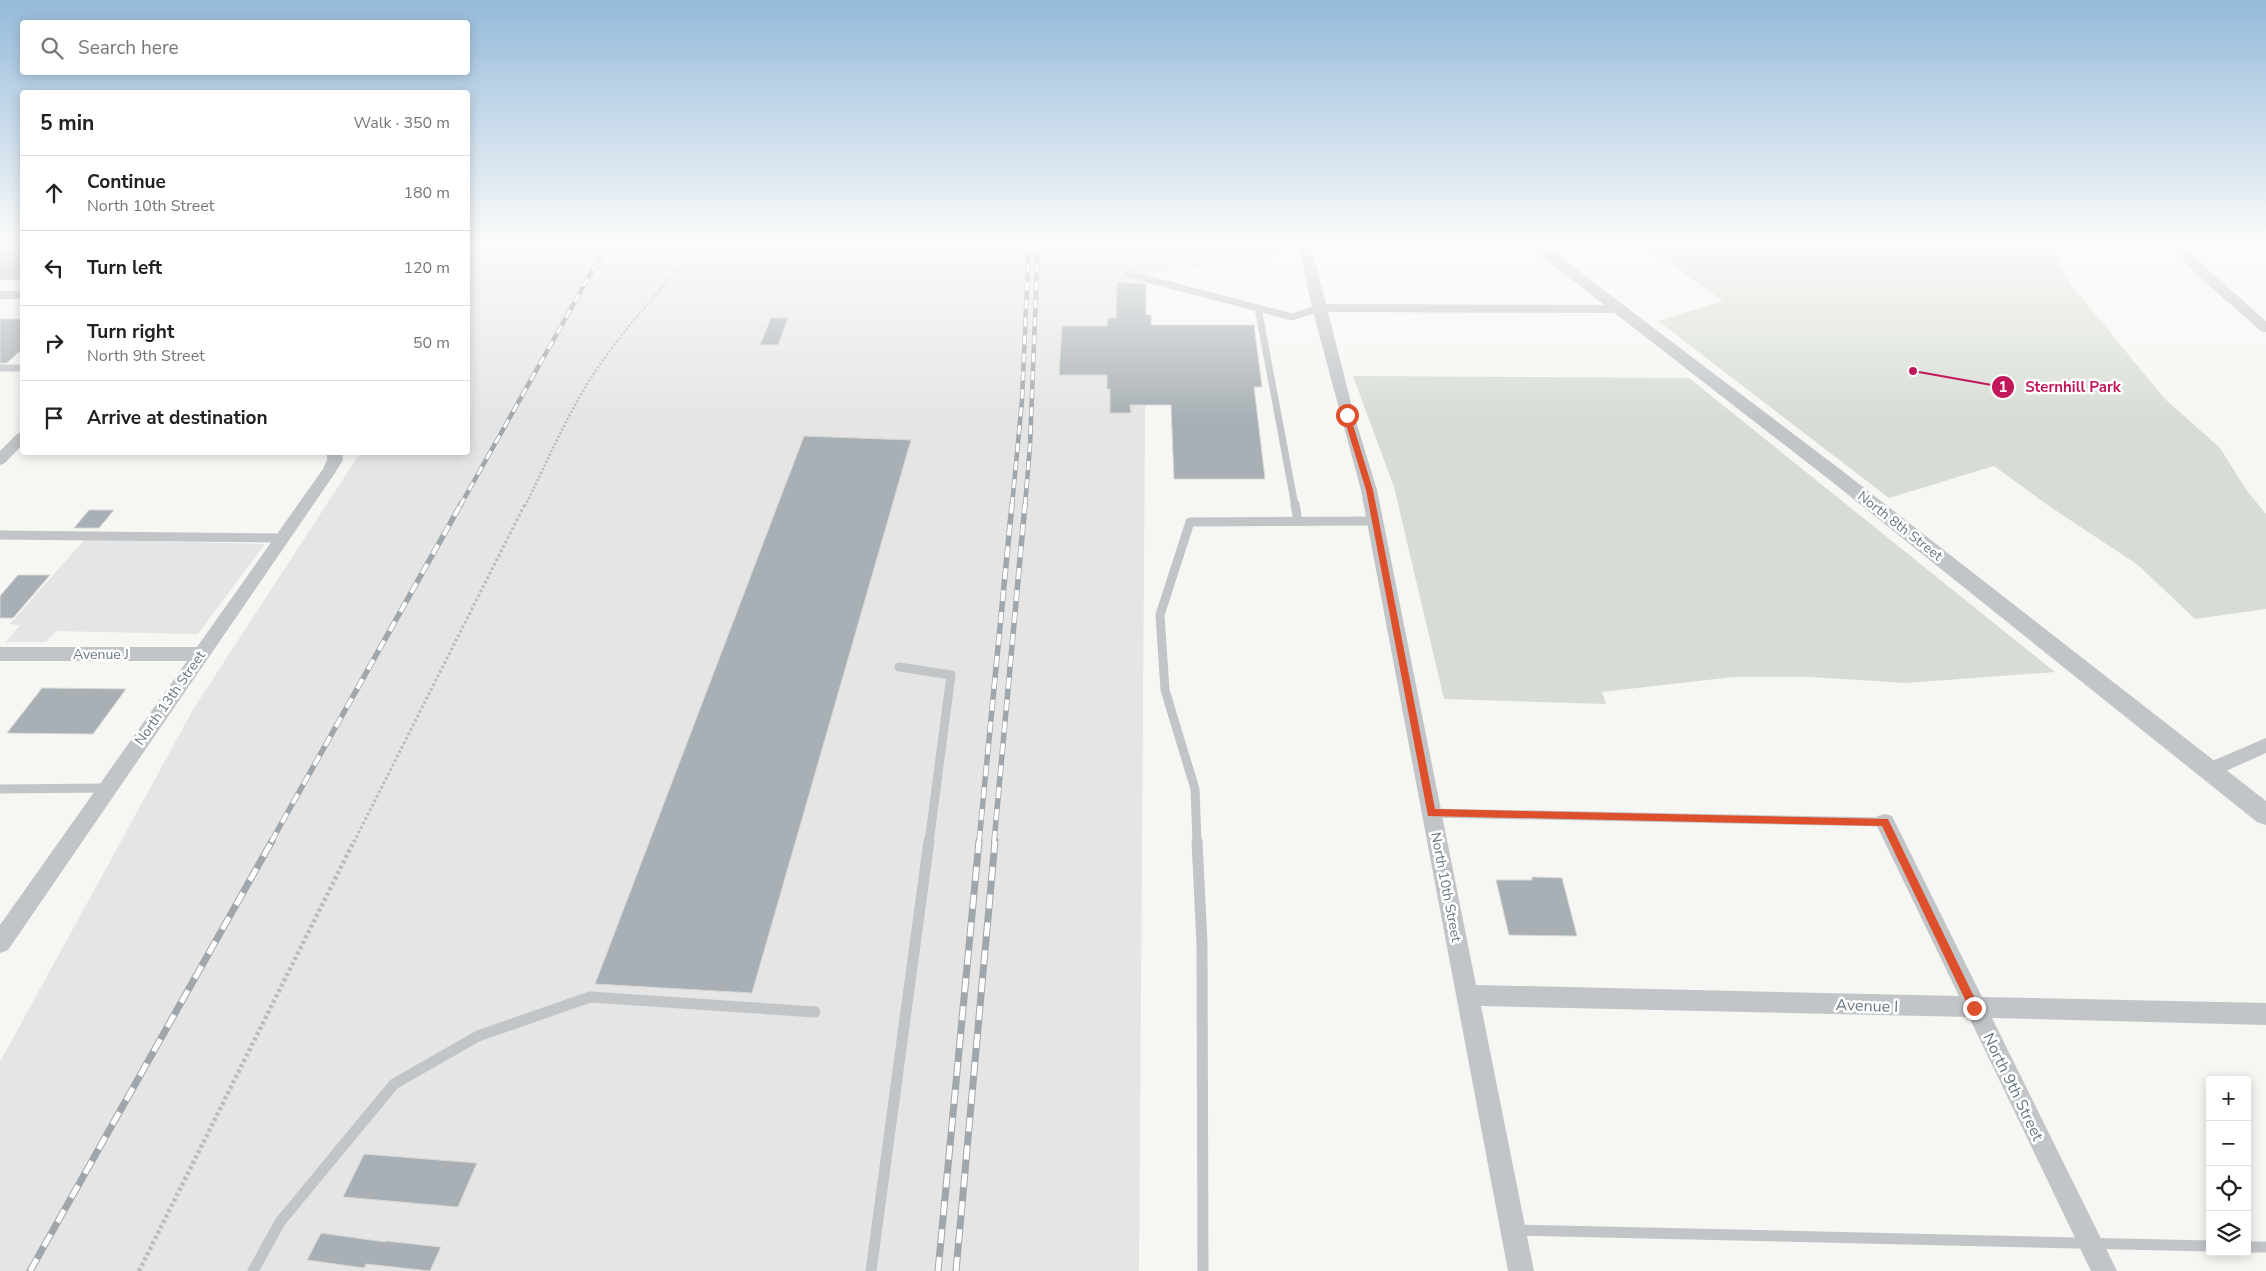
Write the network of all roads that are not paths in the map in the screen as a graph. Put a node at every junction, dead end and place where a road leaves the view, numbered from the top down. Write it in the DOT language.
graph roads {
  1 [pos="1229,300"];
  2 [pos="1317,300"];
  3 [pos="1606,300"];
  4 [pos="2234,300"];
  5 [pos="1258,308"];
  6 [pos="1319,308"];
  7 [pos="1618,309"];
  8 [pos="2266,328"];
  9 [pos="0,368"];
  10 [pos="20,368"];
  11 [pos="20,439"];
  12 [pos="0,440"];
  13 [pos="20,441"];
  14 [pos="334,455"];
  15 [pos="0,460"];
  16 [pos="1298,521"];
  17 [pos="1376,521"];
  18 [pos="0,536"];
  19 [pos="282,538"];
  20 [pos="0,654"];
  21 [pos="201,654"];
  22 [pos="899,667"];
  23 [pos="2266,745"];
  24 [pos="2210,770"];
  25 [pos="108,788"];
  26 [pos="0,789"];
  27 [pos="1432,813"];
  28 [pos="2266,815"];
  29 [pos="1884,822"];
  30 [pos="0,943"];
  31 [pos="1467,995"];
  32 [pos="1974,1008"];
  33 [pos="815,1012"];
  34 [pos="2266,1014"];
  35 [pos="1513,1230"];
  36 [pos="2089,1242"];
  37 [pos="2206,1246"];
  38 [pos="2251,1247"];
  39 [pos="2266,1247"];
  40 [pos="253,1271"];
  41 [pos="871,1271"];
  42 [pos="1203,1271"];
  43 [pos="1521,1271"];
  44 [pos="2104,1271"];
  1 -- 5 [label="lane"];
  2 -- 6 [label="street, North 10th Street"];
  3 -- 7 [label="street, North 8th Street"];
  4 -- 8 [label="street"];
  5 -- 6 [label="lane"];
  5 -- 16 [label="lane"];
  6 -- 7 [label="street"];
  6 -- 17 [label="street, North 10th Street"];
  7 -- 24 [label="street, North 8th Street"];
  9 -- 10 [label="lane"];
  11 -- 12 [label="street"];
  13 -- 15 [label="street"];
  14 -- 19 [label="street, North 13th Street"];
  16 -- 17 [label="lane"];
  16 -- 42 [label="lane"];
  17 -- 27 [label="street, North 10th Street"];
  18 -- 19 [label="lane"];
  19 -- 21 [label="street, North 13th Street"];
  20 -- 21 [label="street, Avenue J"];
  21 -- 25 [label="street, North 13th Street"];
  22 -- 41 [label="lane"];
  23 -- 24 [label="street"];
  24 -- 28 [label="street, North 8th Street"];
  25 -- 26 [label="lane"];
  25 -- 30 [label="street, North 13th Street"];
  27 -- 29 [label="lane"];
  27 -- 31 [label="street, North 10th Street"];
  29 -- 32 [label="street, North 9th Street"];
  31 -- 32 [label="street, Avenue I"];
  31 -- 35 [label="street, North 10th Street"];
  32 -- 34 [label="street, Avenue I"];
  32 -- 36 [label="street, North 9th Street"];
  33 -- 40 [label="lane"];
  35 -- 36 [label="lane"];
  35 -- 43 [label="street, North 10th Street"];
  36 -- 37 [label="lane"];
  36 -- 44 [label="street, North 9th Street"];
  38 -- 39 [label="lane"];
}
